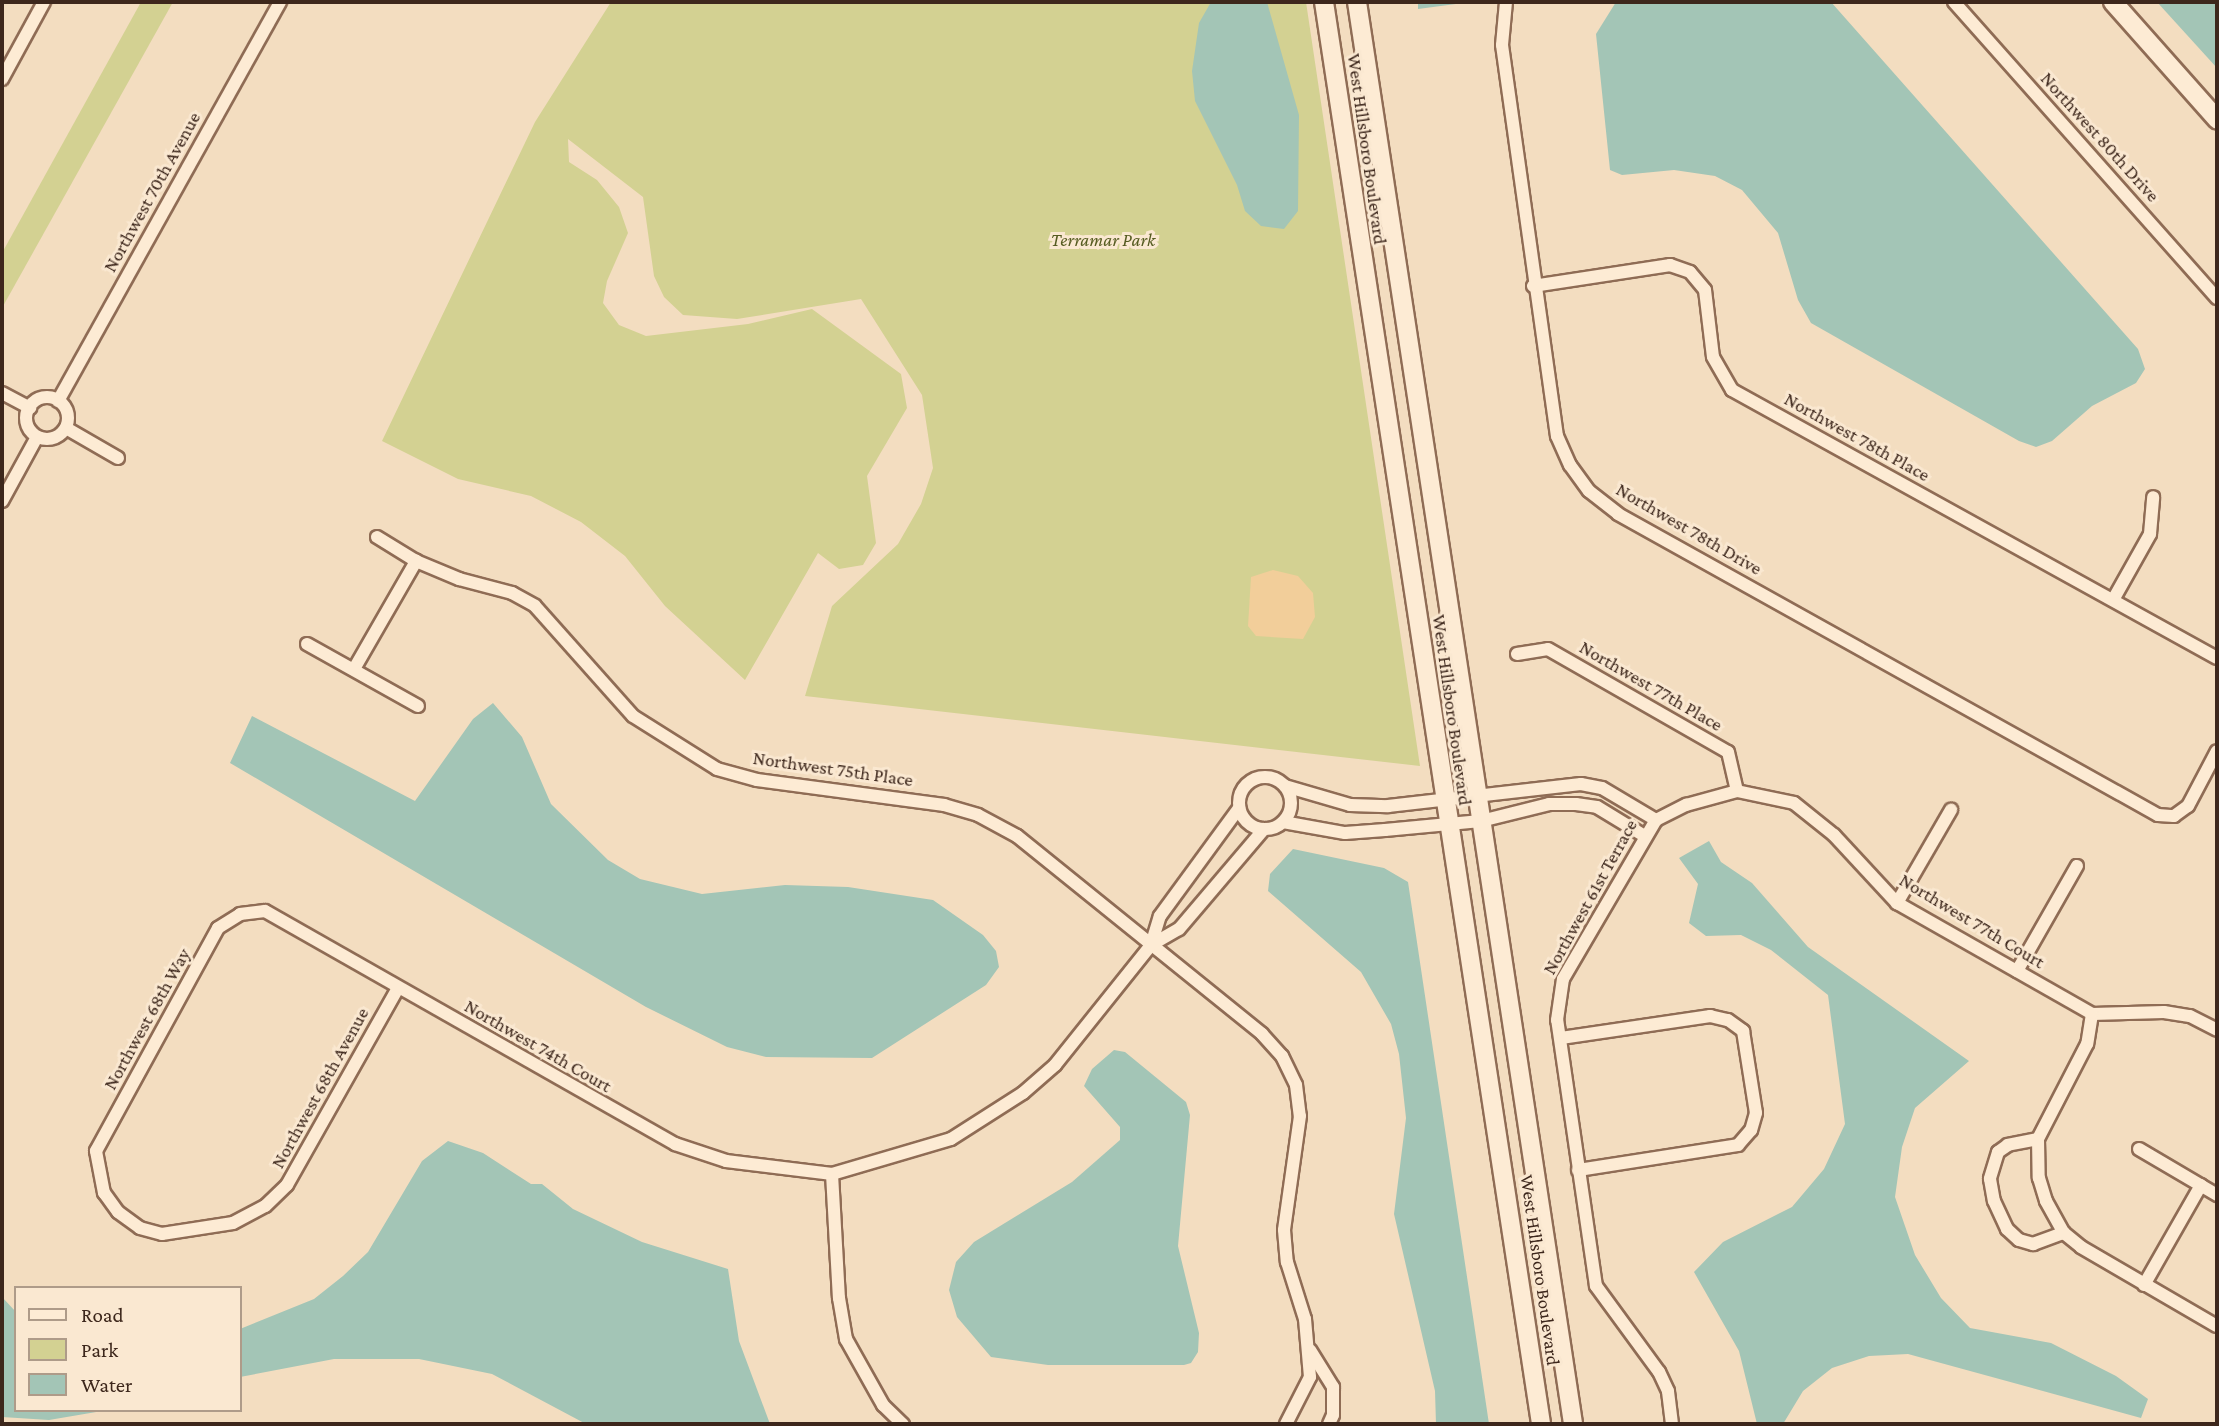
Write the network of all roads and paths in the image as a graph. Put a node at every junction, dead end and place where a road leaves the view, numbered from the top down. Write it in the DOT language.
graph roads {
  1 [pos="44,2"];
  2 [pos="280,2"];
  3 [pos="1324,2"];
  4 [pos="1357,2"];
  5 [pos="1506,2"];
  6 [pos="1954,2"];
  7 [pos="2113,2"];
  8 [pos="2,79"];
  9 [pos="2217,119"];
  10 [pos="1533,286"];
  11 [pos="2217,298"];
  12 [pos="2,393"];
  13 [pos="58,401"];
  14 [pos="30,408"];
  15 [pos="66,428"];
  16 [pos="37,437"];
  17 [pos="118,458"];
  18 [pos="2153,497"];
  19 [pos="2,501"];
  20 [pos="377,537"];
  21 [pos="416,561"];
  22 [pos="2113,600"];
  23 [pos="307,644"];
  24 [pos="1517,654"];
  25 [pos="2217,658"];
  26 [pos="354,669"];
  27 [pos="418,706"];
  28 [pos="2217,751"];
  29 [pos="1286,786"];
  30 [pos="1737,791"];
  31 [pos="1477,794"];
  32 [pos="1444,797"];
  33 [pos="1239,808"];
  34 [pos="1951,810"];
  35 [pos="1656,820"];
  36 [pos="1481,821"];
  37 [pos="1283,822"];
  38 [pos="1448,824"];
  39 [pos="1264,829"];
  40 [pos="1643,835"];
  41 [pos="1201,862"];
  42 [pos="2077,866"];
  43 [pos="1220,878"];
  44 [pos="1897,903"];
  45 [pos="240,914"];
  46 [pos="1151,945"];
  47 [pos="2017,971"];
  48 [pos="398,988"];
  49 [pos="2092,1014"];
  50 [pos="2217,1030"];
  51 [pos="1561,1038"];
  52 [pos="2038,1139"];
  53 [pos="2139,1149"];
  54 [pos="96,1151"];
  55 [pos="1578,1170"];
  56 [pos="832,1174"];
  57 [pos="2201,1185"];
  58 [pos="2217,1195"];
  59 [pos="2064,1233"];
  60 [pos="2144,1284"];
  61 [pos="2217,1326"];
  62 [pos="1310,1350"];
  63 [pos="903,1424"];
  64 [pos="1286,1424"];
  65 [pos="1329,1424"];
  66 [pos="1541,1424"];
  67 [pos="1573,1424"];
  68 [pos="1672,1424"];
  1 -- 8 [label="street"];
  2 -- 13 [label="street, Northwest 70th Avenue"];
  3 -- 32 [label="street, West Hillsboro Boulevard"];
  4 -- 31 [label="street, West Hillsboro Boulevard"];
  5 -- 10 [label="street, Northwest 78th Drive"];
  6 -- 11 [label="street, Northwest 80th Drive"];
  7 -- 9 [label="street"];
  10 -- 22 [label="street, Northwest 78th Place"];
  10 -- 28 [label="street, Northwest 78th Drive"];
  12 -- 14 [label="street"];
  13 -- 14 [label="street"];
  13 -- 15 [label="street"];
  14 -- 16 [label="street"];
  15 -- 16 [label="street"];
  15 -- 17 [label="street"];
  16 -- 19 [label="street"];
  18 -- 22 [label="street"];
  20 -- 21 [label="street, Northwest 75th Place"];
  21 -- 26 [label="street"];
  21 -- 46 [label="street, Northwest 75th Place"];
  22 -- 25 [label="street, Northwest 78th Place"];
  23 -- 26 [label="street"];
  24 -- 30 [label="street, Northwest 77th Place"];
  26 -- 27 [label="street"];
  29 -- 32 [label="street"];
  29 -- 33 [label="street"];
  29 -- 37 [label="street"];
  30 -- 35 [label="street, Northwest 61st Terrace"];
  30 -- 44 [label="street, Northwest 77th Court"];
  31 -- 32 [label="street"];
  31 -- 35 [label="street"];
  31 -- 36 [label="street, West Hillsboro Boulevard"];
  32 -- 38 [label="street, West Hillsboro Boulevard"];
  33 -- 39 [label="street"];
  33 -- 41 [label="street"];
  34 -- 44 [label="street"];
  35 -- 40 [label="street, Northwest 61st Terrace"];
  36 -- 38 [label="street"];
  36 -- 40 [label="street"];
  36 -- 67 [label="street, West Hillsboro Boulevard"];
  37 -- 38 [label="street"];
  37 -- 39 [label="street"];
  38 -- 66 [label="street, West Hillsboro Boulevard"];
  39 -- 43 [label="street"];
  40 -- 51 [label="street, Northwest 61st Terrace"];
  41 -- 43 [label="street"];
  41 -- 46 [label="street"];
  42 -- 47 [label="street"];
  43 -- 46 [label="street"];
  44 -- 47 [label="street, Northwest 77th Court"];
  45 -- 48 [label="street, Northwest 74th Court"];
  45 -- 54 [label="street, Northwest 68th Way"];
  46 -- 56 [label="street"];
  46 -- 62 [label="street, Northwest 75th Place"];
  47 -- 49 [label="street, Northwest 77th Court"];
  48 -- 54 [label="street, Northwest 68th Avenue"];
  48 -- 56 [label="street, Northwest 74th Court"];
  49 -- 50 [label="street"];
  49 -- 52 [label="street"];
  51 -- 55 [label="street, Northwest 61st Terrace"];
  51 -- 55 [label="street"];
  52 -- 59 [label="street"];
  52 -- 59 [label="street"];
  53 -- 57 [label="street"];
  55 -- 68 [label="street, Northwest 61st Terrace"];
  56 -- 63 [label="street"];
  57 -- 58 [label="street"];
  57 -- 60 [label="street"];
  59 -- 60 [label="street"];
  60 -- 61 [label="street"];
  62 -- 64 [label="street"];
  62 -- 65 [label="street"];
}
